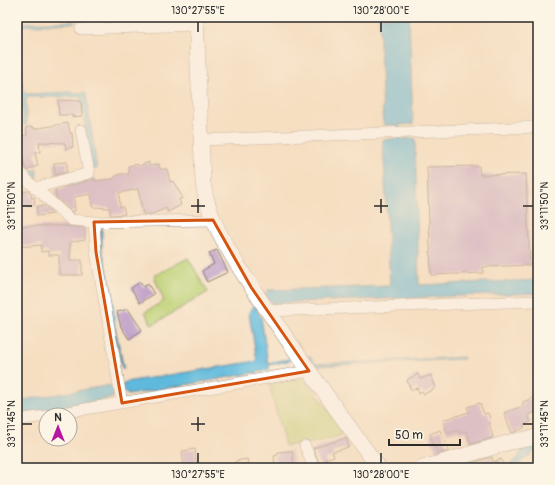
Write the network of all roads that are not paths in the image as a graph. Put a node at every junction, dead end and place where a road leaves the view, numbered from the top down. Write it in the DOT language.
graph roads {
  1 [pos="197,21"];
  2 [pos="81,29"];
  3 [pos="538,127"];
  4 [pos="81,130"];
  5 [pos="202,140"];
  6 [pos="17,169"];
  7 [pos="17,182"];
  8 [pos="32,186"];
  9 [pos="213,220"];
  10 [pos="94,222"];
  11 [pos="538,301"];
  12 [pos="267,309"];
  13 [pos="309,371"];
  14 [pos="122,401"];
  15 [pos="78,410"];
  16 [pos="38,417"];
  17 [pos="17,420"];
  18 [pos="538,437"];
  19 [pos="306,446"];
  20 [pos="314,468"];
  21 [pos="378,468"];
  22 [pos="423,468"];
  1 -- 2 [label="street"];
  1 -- 5 [label="street"];
  3 -- 5 [label="street"];
  4 -- 8 [label="street"];
  5 -- 9 [label="street"];
  6 -- 8 [label="street"];
  7 -- 8 [label="street"];
  8 -- 10 [label="street"];
  9 -- 10 [label="street"];
  9 -- 12 [label="street"];
  10 -- 14 [label="street"];
  11 -- 12 [label="street"];
  12 -- 13 [label="street"];
  13 -- 14 [label="street"];
  13 -- 21 [label="street"];
  14 -- 15 [label="street"];
  16 -- 17 [label="street"];
  18 -- 22 [label="street"];
  19 -- 20 [label="street"];
}
